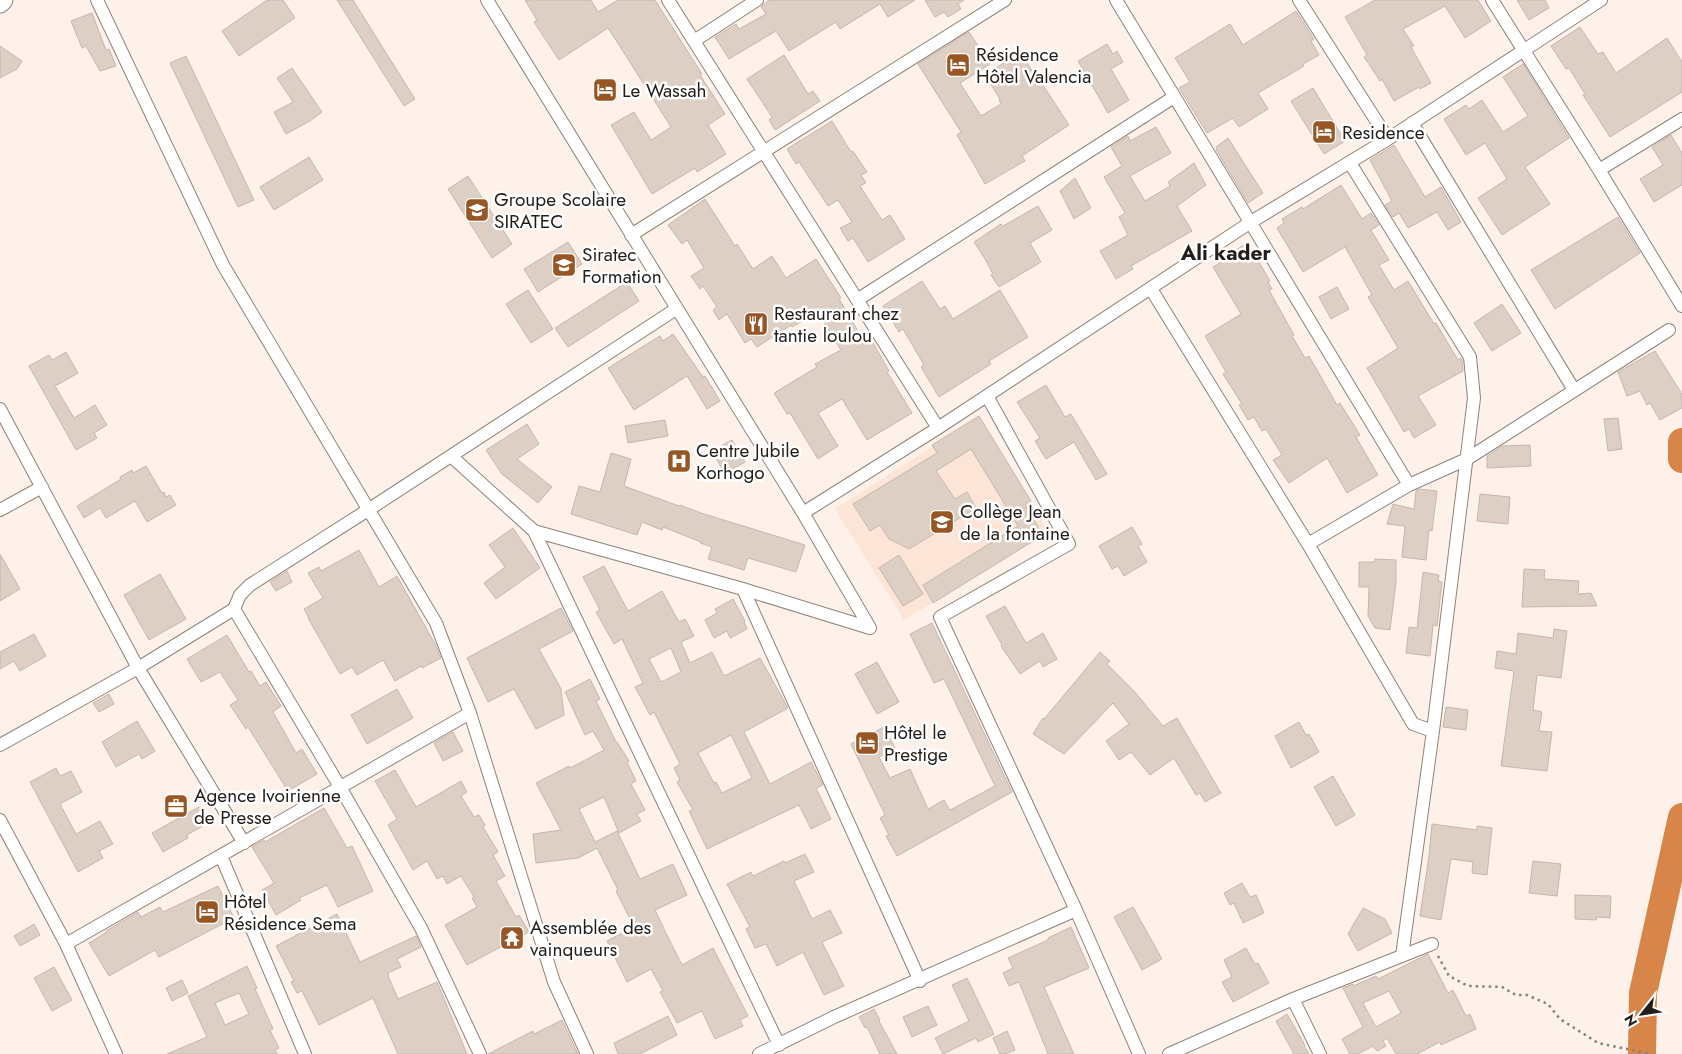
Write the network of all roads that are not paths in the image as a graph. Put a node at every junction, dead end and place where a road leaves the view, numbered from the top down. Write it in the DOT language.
graph roads {
  1 [pos="3,0"];
  2 [pos="97,0"];
  3 [pos="487,0"];
  4 [pos="668,0"];
  5 [pos="756,0"];
  6 [pos="1005,0"];
  7 [pos="1116,0"];
  8 [pos="1299,0"];
  9 [pos="1492,0"];
  10 [pos="1601,0"];
  11 [pos="0,2"];
  12 [pos="694,42"];
  13 [pos="1525,51"];
  14 [pos="1174,97"];
  15 [pos="1682,118"];
  16 [pos="1412,123"];
  17 [pos="1388,139"];
  18 [pos="764,152"];
  19 [pos="1350,163"];
  20 [pos="1600,170"];
  21 [pos="1251,222"];
  22 [pos="632,235"];
  23 [pos="1151,289"];
  24 [pos="857,300"];
  25 [pos="1682,306"];
  26 [pos="676,309"];
  27 [pos="1669,330"];
  28 [pos="1574,390"];
  29 [pos="986,396"];
  30 [pos="0,409"];
  31 [pos="938,428"];
  32 [pos="451,456"];
  33 [pos="1467,458"];
  34 [pos="1409,485"];
  35 [pos="42,487"];
  36 [pos="0,510"];
  37 [pos="368,510"];
  38 [pos="803,513"];
  39 [pos="534,531"];
  40 [pos="1308,544"];
  41 [pos="743,589"];
  42 [pos="234,609"];
  43 [pos="138,668"];
  44 [pos="470,713"];
  45 [pos="1433,731"];
  46 [pos="0,745"];
  47 [pos="340,787"];
  48 [pos="0,820"];
  49 [pos="244,843"];
  50 [pos="221,856"];
  51 [pos="1076,910"];
  52 [pos="66,944"];
  53 [pos="1432,944"];
  54 [pos="1402,956"];
  55 [pos="920,981"];
  56 [pos="1293,999"];
  57 [pos="780,1045"];
  58 [pos="116,1054"];
  59 [pos="305,1054"];
  60 [pos="480,1054"];
  61 [pos="587,1054"];
  62 [pos="759,1054"];
  63 [pos="1139,1054"];
  64 [pos="1170,1054"];
  65 [pos="1320,1054"];
  1 -- 11 [label="main road"];
  2 -- 37 [label="street"];
  3 -- 22 [label="street"];
  4 -- 12 [label="street"];
  5 -- 12 [label="street"];
  6 -- 18 [label="street"];
  7 -- 14 [label="street"];
  8 -- 17 [label="street"];
  9 -- 13 [label="street"];
  10 -- 13 [label="street"];
  12 -- 18 [label="street"];
  13 -- 16 [label="street"];
  13 -- 20 [label="street"];
  14 -- 21 [label="street"];
  14 -- 24 [label="street"];
  15 -- 20 [label="street"];
  16 -- 17 [label="street"];
  16 -- 28 [label="street"];
  17 -- 19 [label="street"];
  18 -- 22 [label="street"];
  18 -- 24 [label="street"];
  19 -- 21 [label="street"];
  19 -- 33 [label="street"];
  20 -- 25 [label="street"];
  21 -- 23 [label="street"];
  21 -- 34 [label="street"];
  22 -- 26 [label="street"];
  23 -- 29 [label="street"];
  23 -- 40 [label="street"];
  24 -- 31 [label="street"];
  26 -- 32 [label="street"];
  26 -- 38 [label="street"];
  27 -- 28 [label="street"];
  28 -- 33 [label="street"];
  29 -- 31 [label="street"];
  29 -- 51 [label="street"];
  30 -- 35 [label="street"];
  31 -- 38 [label="street"];
  32 -- 37 [label="street"];
  32 -- 39 [label="street"];
  33 -- 34 [label="street"];
  33 -- 45 [label="street"];
  34 -- 40 [label="street"];
  35 -- 36 [label="street"];
  35 -- 43 [label="street"];
  37 -- 42 [label="street"];
  37 -- 44 [label="street"];
  38 -- 41 [label="street"];
  39 -- 41 [label="street"];
  39 -- 57 [label="street"];
  40 -- 45 [label="street"];
  41 -- 55 [label="street"];
  42 -- 43 [label="street"];
  42 -- 47 [label="street"];
  43 -- 46 [label="street"];
  43 -- 49 [label="street"];
  44 -- 47 [label="street"];
  44 -- 61 [label="street"];
  45 -- 54 [label="street"];
  47 -- 49 [label="street"];
  47 -- 60 [label="street"];
  48 -- 52 [label="street"];
  49 -- 50 [label="street"];
  50 -- 52 [label="street"];
  50 -- 59 [label="street"];
  51 -- 55 [label="street"];
  51 -- 63 [label="street"];
  52 -- 58 [label="street"];
  53 -- 54 [label="street"];
  54 -- 56 [label="street"];
  55 -- 57 [label="street"];
  56 -- 64 [label="street"];
  56 -- 65 [label="street"];
  57 -- 62 [label="street"];
}
